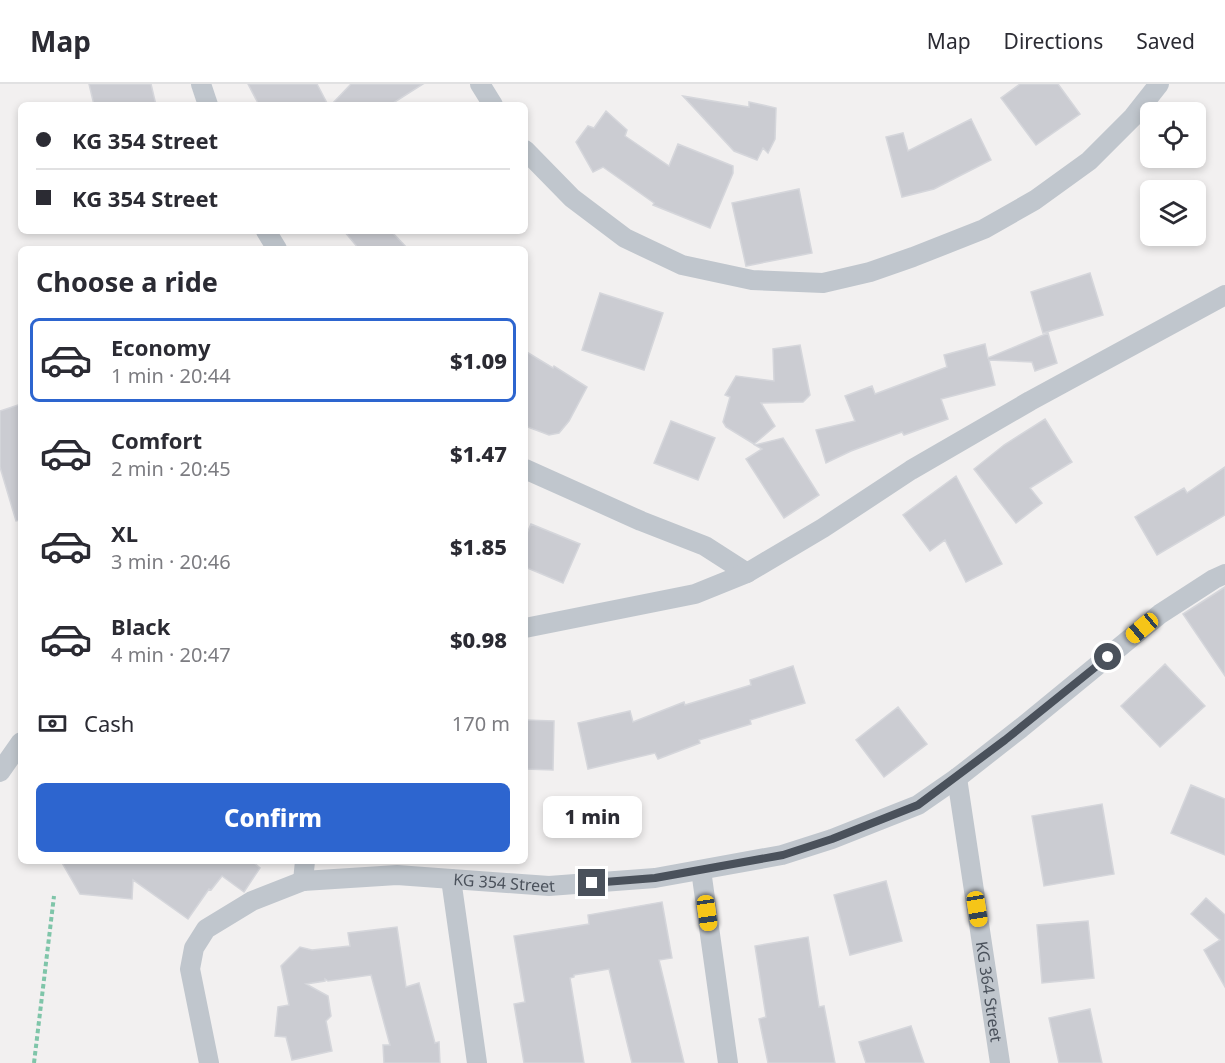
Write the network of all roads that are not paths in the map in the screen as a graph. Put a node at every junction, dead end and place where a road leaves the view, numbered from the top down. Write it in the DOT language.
graph roads {
  1 [pos="201,84"];
  2 [pos="480,84"];
  3 [pos="1159,84"];
  4 [pos="207,102"];
  5 [pos="491,102"];
  6 [pos="528,153"];
  7 [pos="1225,295"];
  8 [pos="528,470"];
  9 [pos="747,573"];
  10 [pos="1225,574"];
  11 [pos="528,627"];
  12 [pos="18,746"];
  13 [pos="0,772"];
  14 [pos="957,778"];
  15 [pos="304,864"];
  16 [pos="701,870"];
  17 [pos="451,879"];
  18 [pos="303,881"];
  19 [pos="209,1063"];
  20 [pos="477,1063"];
  21 [pos="728,1063"];
  22 [pos="1000,1063"];
  1 -- 4 [label="street"];
  2 -- 5 [label="street"];
  3 -- 6 [label="street"];
  7 -- 9 [label="street"];
  8 -- 9 [label="street"];
  9 -- 11 [label="street"];
  10 -- 14 [label="street, KG 354 Street"];
  12 -- 13 [label="street"];
  14 -- 16 [label="street, KG 354 Street"];
  14 -- 22 [label="street, KG 364 Street"];
  15 -- 18 [label="street"];
  16 -- 17 [label="street, KG 354 Street"];
  16 -- 21 [label="street"];
  17 -- 18 [label="street, KG 354 Street"];
  17 -- 20 [label="street"];
  18 -- 19 [label="street, KG 354 Street"];
}
